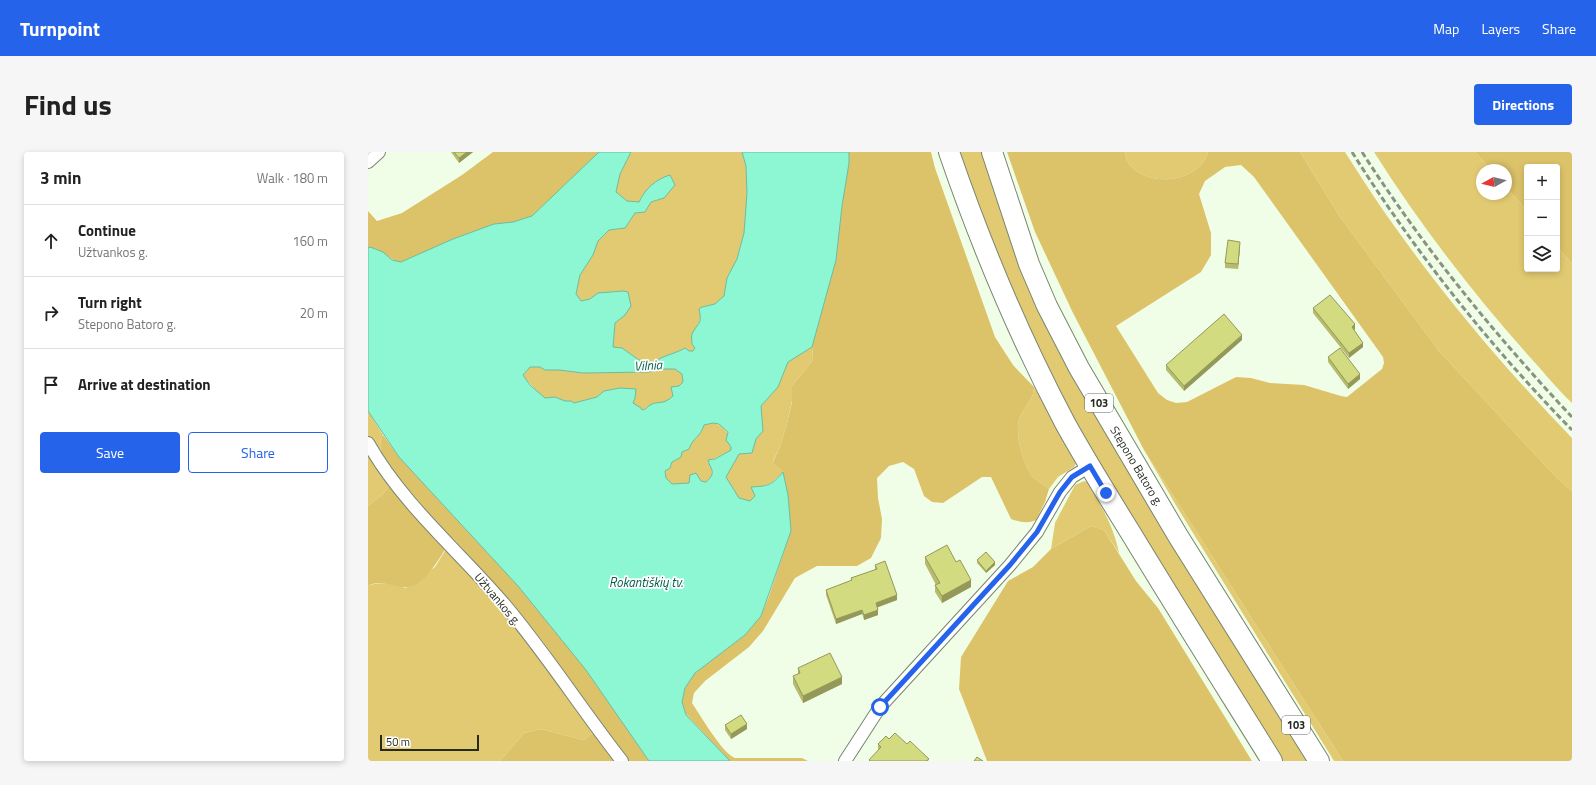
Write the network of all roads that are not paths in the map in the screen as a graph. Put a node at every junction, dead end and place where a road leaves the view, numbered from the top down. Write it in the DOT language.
graph roads {
  1 [pos="379,152"];
  2 [pos="949,152"];
  3 [pos="992,152"];
  4 [pos="368,162"];
  5 [pos="368,443"];
  6 [pos="1090,466"];
  7 [pos="622,761"];
  8 [pos="845,761"];
  9 [pos="1272,761"];
  10 [pos="1319,761"];
  1 -- 4 [label="street"];
  2 -- 6 [label="main road"];
  3 -- 10 [label="main road, Stepono Batoro g. / 103"];
  5 -- 7 [label="street, Užtvankos g."];
  6 -- 8 [label="street"];
  6 -- 9 [label="main road"];
}
